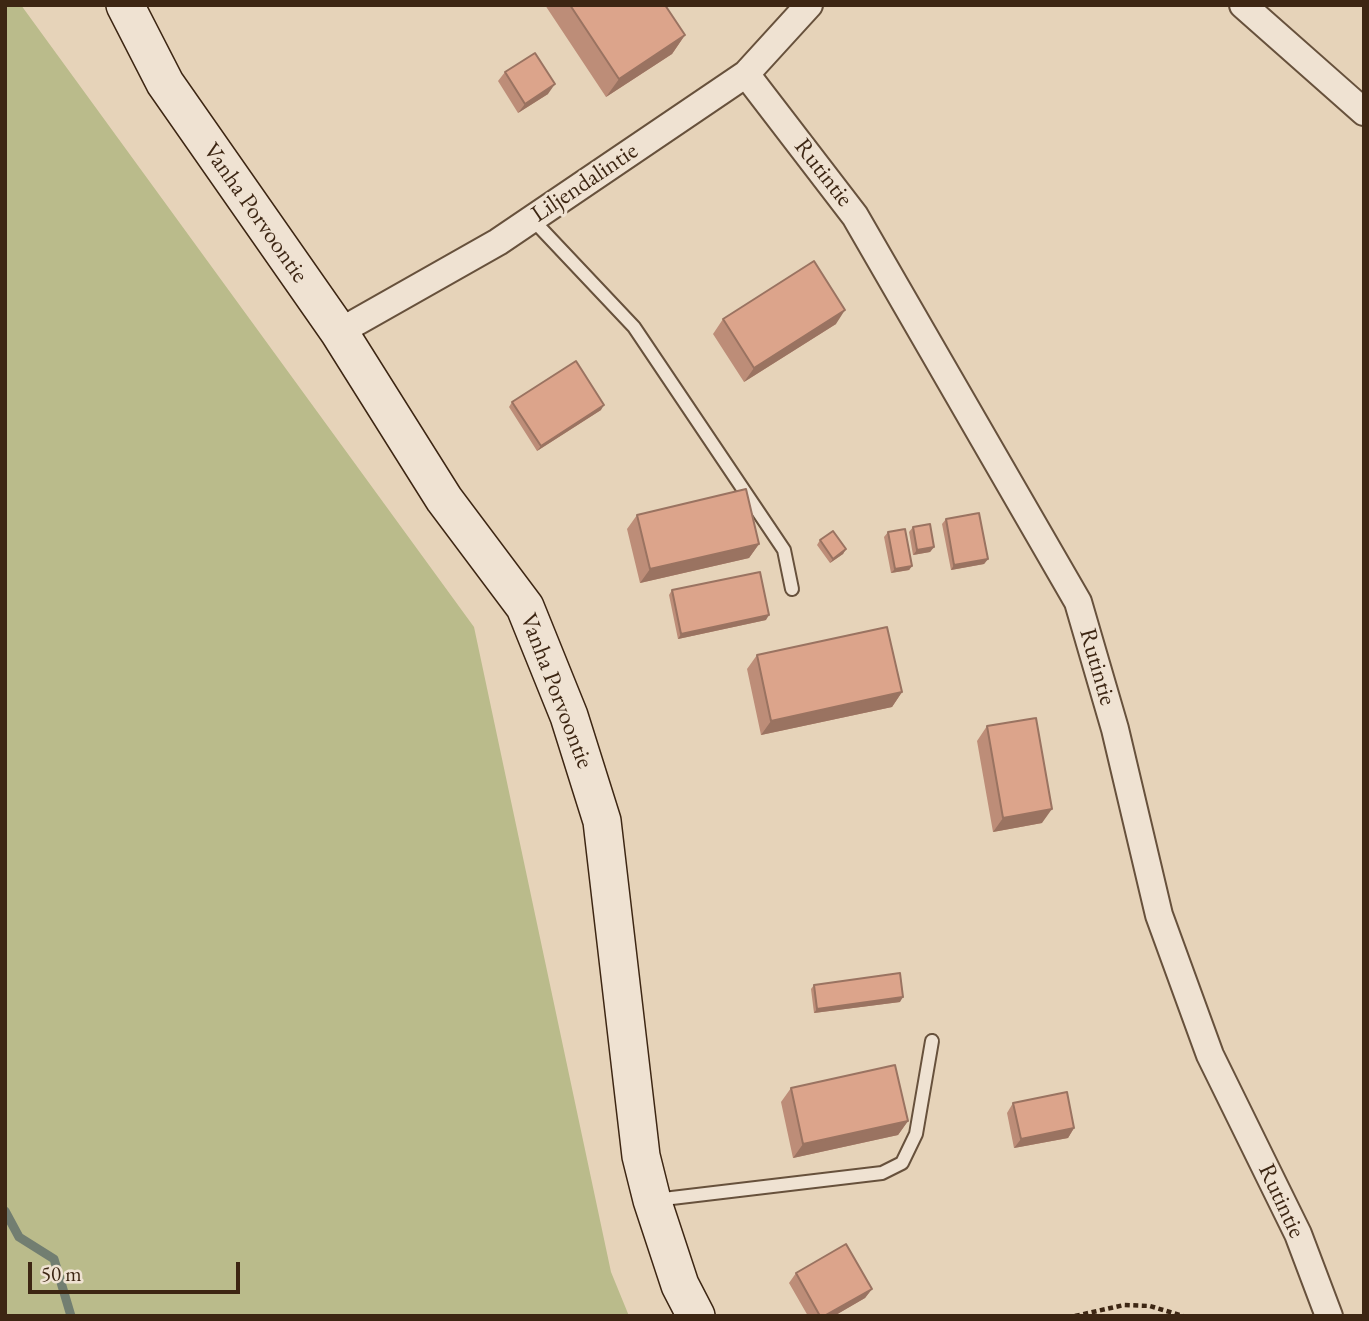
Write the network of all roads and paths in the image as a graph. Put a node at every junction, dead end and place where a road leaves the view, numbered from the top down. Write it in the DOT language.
graph roads {
  1 [pos="125,5"];
  2 [pos="809,5"];
  3 [pos="1243,5"];
  4 [pos="746,74"];
  5 [pos="1364,112"];
  6 [pos="531,219"];
  7 [pos="339,332"];
  8 [pos="792,589"];
  9 [pos="932,1041"];
  10 [pos="652,1200"];
  11 [pos="696,1316"];
  12 [pos="1076,1316"];
  13 [pos="1183,1316"];
  14 [pos="1329,1316"];
  1 -- 7 [label="main road, Vanha Porvoontie"];
  2 -- 4 [label="street, Liljendalintie"];
  3 -- 5 [label="street"];
  4 -- 6 [label="street, Liljendalintie"];
  4 -- 14 [label="street, Rutintie"];
  6 -- 7 [label="street, Liljendalintie"];
  6 -- 8 [label="lane"];
  7 -- 10 [label="main road, Vanha Porvoontie"];
  9 -- 10 [label="lane"];
  10 -- 11 [label="main road, Vanha Porvoontie"];
  12 -- 13 [label="path"];
}
